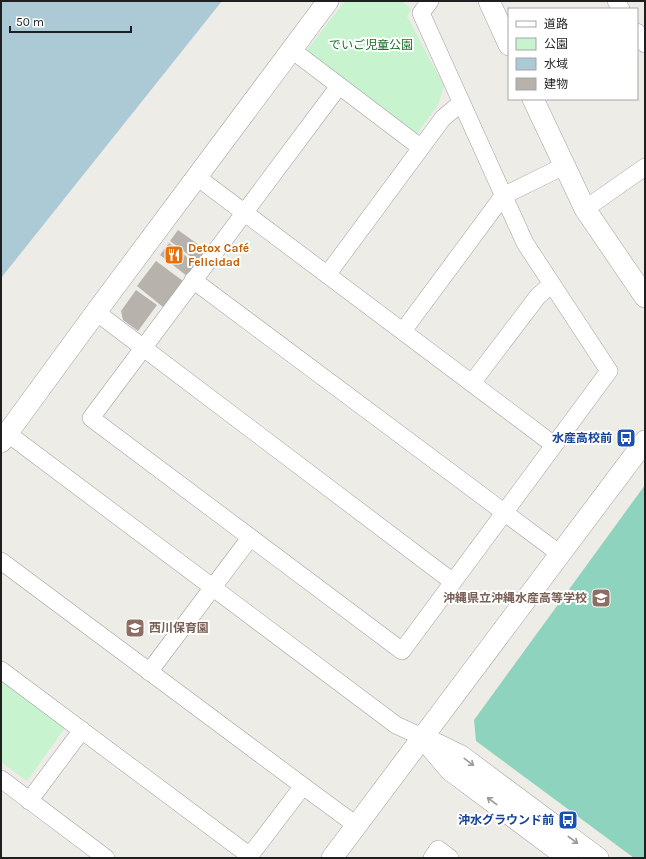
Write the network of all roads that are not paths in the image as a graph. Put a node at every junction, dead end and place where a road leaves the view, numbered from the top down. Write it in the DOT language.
graph roads {
  1 [pos="328,1"];
  2 [pos="430,1"];
  3 [pos="489,1"];
  4 [pos="638,34"];
  5 [pos="508,43"];
  6 [pos="645,44"];
  7 [pos="292,50"];
  8 [pos="339,86"];
  9 [pos="534,100"];
  10 [pos="461,103"];
  11 [pos="420,147"];
  12 [pos="564,166"];
  13 [pos="645,167"];
  14 [pos="197,177"];
  15 [pos="503,196"];
  16 [pos="584,209"];
  17 [pos="244,212"];
  18 [pos="327,275"];
  19 [pos="193,280"];
  20 [pos="552,284"];
  21 [pos="645,297"];
  22 [pos="96,312"];
  23 [pos="402,331"];
  24 [pos="143,348"];
  25 [pos="472,383"];
  26 [pos="4,438"];
  27 [pos="645,441"];
  28 [pos="554,445"];
  29 [pos="504,512"];
  30 [pos="250,538"];
  31 [pos="560,554"];
  32 [pos="1,560"];
  33 [pos="453,582"];
  34 [pos="213,588"];
  35 [pos="1,670"];
  36 [pos="149,672"];
  37 [pos="82,730"];
  38 [pos="422,737"];
  39 [pos="1,779"];
  40 [pos="302,786"];
  41 [pos="30,801"];
  42 [pos="356,825"];
  43 [pos="249,857"];
  44 [pos="106,858"];
  45 [pos="332,858"];
  46 [pos="432,858"];
  47 [pos="450,858"];
  48 [pos="568,858"];
  49 [pos="598,858"];
  1 -- 7 [label="street"];
  2 -- 10 [label="street"];
  3 -- 5 [label="street"];
  4 -- 6 [label="street"];
  7 -- 8 [label="street"];
  7 -- 14 [label="street"];
  8 -- 11 [label="street"];
  8 -- 17 [label="street"];
  9 -- 12 [label="street"];
  10 -- 11 [label="street"];
  10 -- 15 [label="street"];
  11 -- 18 [label="street"];
  12 -- 15 [label="street"];
  12 -- 16 [label="street"];
  13 -- 16 [label="street"];
  14 -- 17 [label="street"];
  14 -- 22 [label="street"];
  15 -- 20 [label="street"];
  15 -- 23 [label="street"];
  16 -- 21 [label="street"];
  17 -- 18 [label="street"];
  17 -- 19 [label="street"];
  18 -- 23 [label="street"];
  19 -- 24 [label="street"];
  19 -- 29 [label="street"];
  20 -- 25 [label="street"];
  20 -- 28 [label="street"];
  22 -- 24 [label="street"];
  22 -- 26 [label="street"];
  23 -- 25 [label="street"];
  24 -- 30 [label="street"];
  24 -- 33 [label="street"];
  25 -- 28 [label="street"];
  26 -- 34 [label="street"];
  27 -- 31 [label="street"];
  28 -- 29 [label="street"];
  29 -- 31 [label="street"];
  29 -- 33 [label="street"];
  30 -- 33 [label="street"];
  30 -- 34 [label="street"];
  31 -- 38 [label="street"];
  32 -- 36 [label="street"];
  34 -- 36 [label="street"];
  34 -- 38 [label="street"];
  35 -- 37 [label="street"];
  36 -- 40 [label="street"];
  37 -- 41 [label="street"];
  37 -- 43 [label="street"];
  38 -- 42 [label="street"];
  48 -- 38 [label="street, one-way"];
  38 -- 49 [label="street, one-way"];
  39 -- 41 [label="street"];
  40 -- 42 [label="street"];
  40 -- 43 [label="street"];
  41 -- 44 [label="street"];
  42 -- 45 [label="street"];
  46 -- 47 [label="street"];
}
